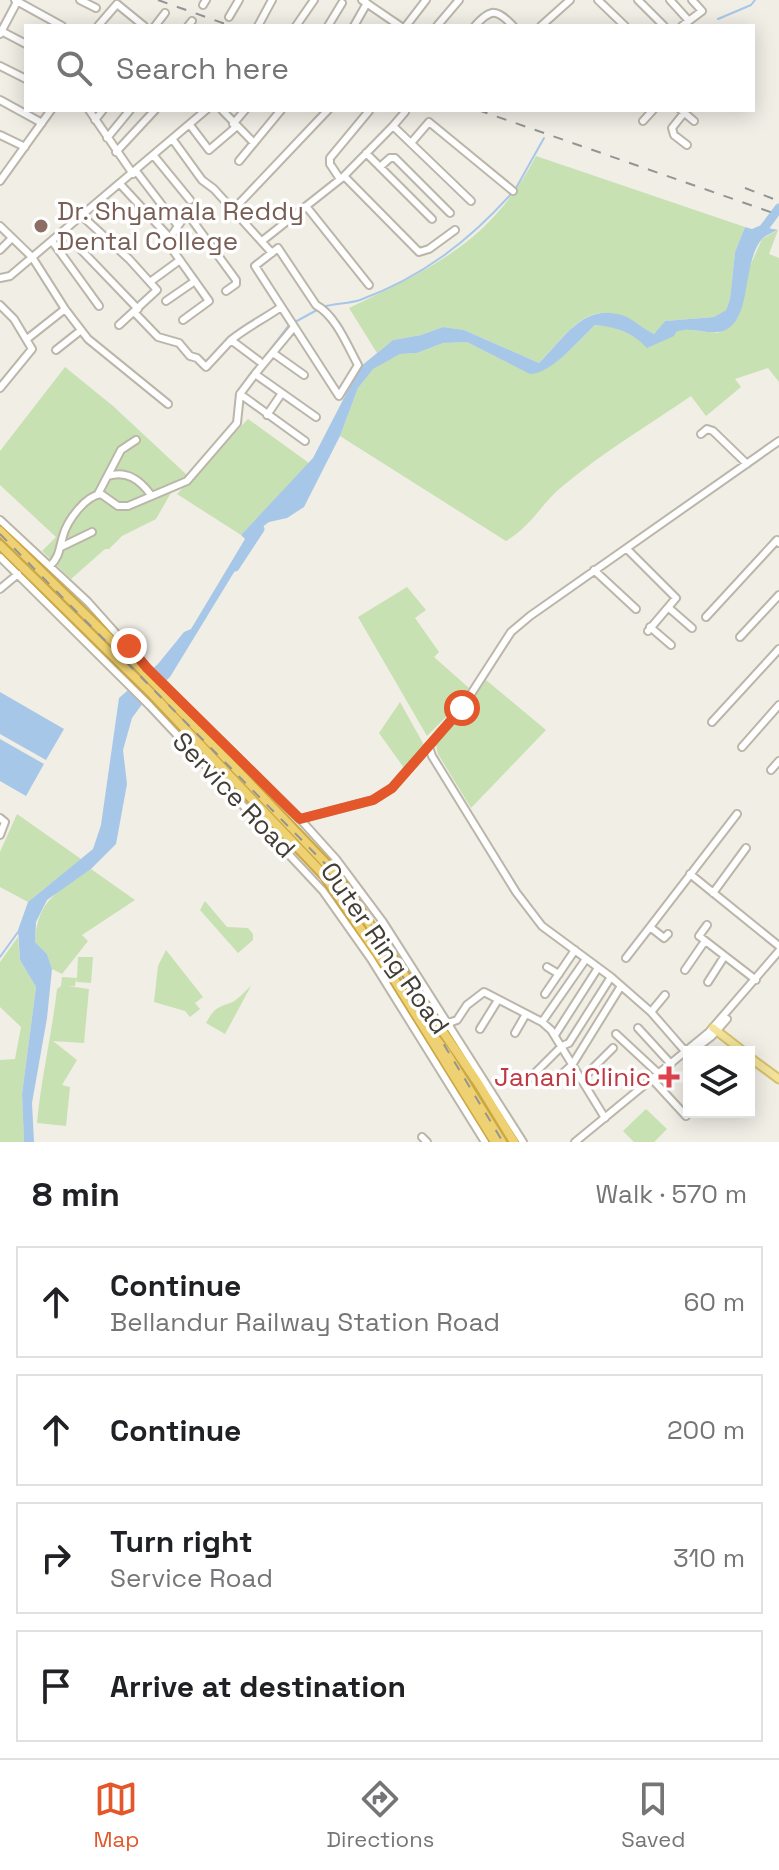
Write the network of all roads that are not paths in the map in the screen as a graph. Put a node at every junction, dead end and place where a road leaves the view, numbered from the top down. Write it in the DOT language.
graph roads {
  1 [pos="17,0"];
  2 [pos="80,0"];
  3 [pos="239,0"];
  4 [pos="272,0"];
  5 [pos="314,0"];
  6 [pos="459,0"];
  7 [pos="570,0"];
  8 [pos="598,0"];
  9 [pos="638,0"];
  10 [pos="670,0"];
  11 [pos="692,0"];
  12 [pos="365,2"];
  13 [pos="422,2"];
  14 [pos="342,3"];
  15 [pos="96,8"];
  16 [pos="165,13"];
  17 [pos="229,17"];
  18 [pos="59,24"];
  19 [pos="100,24"];
  20 [pos="141,24"];
  21 [pos="157,24"];
  22 [pos="259,24"];
  23 [pos="297,24"];
  24 [pos="329,24"];
  25 [pos="355,24"];
  26 [pos="400,24"];
  27 [pos="405,24"];
  28 [pos="439,24"];
  29 [pos="477,24"];
  30 [pos="511,24"];
  31 [pos="543,24"];
  32 [pos="622,24"];
  33 [pos="661,24"];
  34 [pos="686,24"];
  35 [pos="1,32"];
  36 [pos="24,43"];
  37 [pos="0,66"];
  38 [pos="24,78"];
  39 [pos="0,100"];
  40 [pos="50,112"];
  41 [pos="90,112"];
  42 [pos="101,112"];
  43 [pos="128,112"];
  44 [pos="153,112"];
  45 [pos="203,112"];
  46 [pos="224,112"];
  47 [pos="244,112"];
  48 [pos="279,112"];
  49 [pos="326,112"];
  50 [pos="368,112"];
  51 [pos="405,112"];
  52 [pos="651,112"];
  53 [pos="682,112"];
  54 [pos="684,112"];
  55 [pos="95,120"];
  56 [pos="643,121"];
  57 [pos="694,121"];
  58 [pos="42,123"];
  59 [pos="190,125"];
  60 [pos="235,125"];
  61 [pos="393,126"];
  62 [pos="0,135"];
  63 [pos="107,138"];
  64 [pos="173,140"];
  65 [pos="254,143"];
  66 [pos="411,143"];
  67 [pos="687,145"];
  68 [pos="25,147"];
  69 [pos="116,152"];
  70 [pos="366,153"];
  71 [pos="154,156"];
  72 [pos="239,161"];
  73 [pos="380,167"];
  74 [pos="4,171"];
  75 [pos="135,172"];
  76 [pos="342,178"];
  77 [pos="0,181"];
  78 [pos="120,184"];
  79 [pos="513,191"];
  80 [pos="190,200"];
  81 [pos="471,201"];
  82 [pos="306,206"];
  83 [pos="233,210"];
  84 [pos="450,213"];
  85 [pos="82,216"];
  86 [pos="432,219"];
  87 [pos="0,226"];
  88 [pos="178,226"];
  89 [pos="455,230"];
  90 [pos="63,231"];
  91 [pos="169,237"];
  92 [pos="12,238"];
  93 [pos="52,241"];
  94 [pos="262,241"];
  95 [pos="0,250"];
  96 [pos="272,253"];
  97 [pos="32,257"];
  98 [pos="180,260"];
  99 [pos="0,278"];
  100 [pos="195,281"];
  101 [pos="150,282"];
  102 [pos="369,285"];
  103 [pos="226,291"];
  104 [pos="166,301"];
  105 [pos="99,306"];
  106 [pos="281,307"];
  107 [pos="65,309"];
  108 [pos="136,310"];
  109 [pos="2,311"];
  110 [pos="183,320"];
  111 [pos="119,325"];
  112 [pos="293,325"];
  113 [pos="80,331"];
  114 [pos="27,339"];
  115 [pos="231,340"];
  116 [pos="56,350"];
  117 [pos="273,353"];
  118 [pos="259,361"];
  119 [pos="255,374"];
  120 [pos="304,375"];
  121 [pos="0,388"];
  122 [pos="282,393"];
  123 [pos="240,394"];
  124 [pos="168,404"];
  125 [pos="267,415"];
  126 [pos="316,417"];
  127 [pos="701,434"];
  128 [pos="136,440"];
  129 [pos="305,441"];
  130 [pos="779,441"];
  131 [pos="747,464"];
  132 [pos="108,476"];
  133 [pos="98,494"];
  134 [pos="151,495"];
  135 [pos="0,520"];
  136 [pos="0,531"];
  137 [pos="92,532"];
  138 [pos="778,542"];
  139 [pos="0,545"];
  140 [pos="61,547"];
  141 [pos="627,549"];
  142 [pos="0,557"];
  143 [pos="50,566"];
  144 [pos="594,570"];
  145 [pos="18,574"];
  146 [pos="0,589"];
  147 [pos="779,595"];
  148 [pos="669,608"];
  149 [pos="636,609"];
  150 [pos="706,617"];
  151 [pos="692,628"];
  152 [pos="740,637"];
  153 [pos="671,645"];
  154 [pos="779,649"];
  155 [pos="145,669"];
  156 [pos="129,678"];
  157 [pos="159,696"];
  158 [pos="779,705"];
  159 [pos="712,722"];
  160 [pos="429,747"];
  161 [pos="742,747"];
  162 [pos="779,761"];
  163 [pos="771,770"];
  164 [pos="230,775"];
  165 [pos="223,784"];
  166 [pos="737,814"];
  167 [pos="0,818"];
  168 [pos="300,819"];
  169 [pos="0,835"];
  170 [pos="746,848"];
  171 [pos="690,874"];
  172 [pos="713,893"];
  173 [pos="707,925"];
  174 [pos="650,927"];
  175 [pos="668,934"];
  176 [pos="705,941"];
  177 [pos="779,948"];
  178 [pos="575,950"];
  179 [pos="724,957"];
  180 [pos="626,958"];
  181 [pos="586,959"];
  182 [pos="547,967"];
  183 [pos="598,968"];
  184 [pos="685,970"];
  185 [pos="559,974"];
  186 [pos="611,977"];
  187 [pos="756,980"];
  188 [pos="708,982"];
  189 [pos="621,986"];
  190 [pos="545,994"];
  191 [pos="665,995"];
  192 [pos="498,1000"];
  193 [pos="432,1009"];
  194 [pos="651,1012"];
  195 [pos="526,1014"];
  196 [pos="542,1022"];
  197 [pos="446,1024"];
  198 [pos="420,1025"];
  199 [pos="638,1028"];
  200 [pos="480,1029"];
  201 [pos="714,1031"];
  202 [pos="515,1033"];
  203 [pos="616,1034"];
  204 [pos="555,1036"];
  205 [pos="562,1046"];
  206 [pos="695,1046"];
  207 [pos="734,1046"];
  208 [pos="613,1048"];
  209 [pos="683,1048"];
  210 [pos="683,1055"];
  211 [pos="755,1061"];
  212 [pos="671,1064"];
  213 [pos="572,1065"];
  214 [pos="562,1074"];
  215 [pos="656,1076"];
  216 [pos="530,1078"];
  217 [pos="779,1079"];
  218 [pos="581,1080"];
  219 [pos="683,1112"];
  220 [pos="605,1118"];
  221 [pos="485,1142"];
  222 [pos="495,1142"];
  223 [pos="502,1142"];
  224 [pos="514,1142"];
  225 [pos="523,1142"];
  226 [pos="575,1142"];
  1 -- 18 [label="street"];
  1 -- 35 [label="street"];
  2 -- 15 [label="street"];
  3 -- 17 [label="street"];
  4 -- 22 [label="street"];
  5 -- 23 [label="street"];
  6 -- 28 [label="street"];
  7 -- 31 [label="street"];
  8 -- 32 [label="street"];
  9 -- 33 [label="street"];
  10 -- 34 [label="street"];
  11 -- 34 [label="street"];
  12 -- 25 [label="street"];
  12 -- 26 [label="street"];
  13 -- 27 [label="street"];
  14 -- 24 [label="street"];
  16 -- 21 [label="street"];
  19 -- 20 [label="street"];
  29 -- 30 [label="street"];
  35 -- 36 [label="street"];
  37 -- 38 [label="street"];
  39 -- 58 [label="street"];
  40 -- 58 [label="street"];
  41 -- 55 [label="street"];
  42 -- 55 [label="street"];
  43 -- 63 [label="street"];
  44 -- 69 [label="street"];
  45 -- 59 [label="street"];
  46 -- 60 [label="street"];
  47 -- 60 [label="street"];
  48 -- 65 [label="street"];
  49 -- 83 [label="street"];
  50 -- 76 [label="street"];
  51 -- 61 [label="street"];
  52 -- 56 [label="street"];
  53 -- 67 [label="street"];
  54 -- 57 [label="street"];
  55 -- 63 [label="street"];
  58 -- 68 [label="street"];
  59 -- 60 [label="street"];
  59 -- 64 [label="street"];
  60 -- 65 [label="street"];
  61 -- 66 [label="street"];
  61 -- 70 [label="street"];
  62 -- 68 [label="street"];
  63 -- 69 [label="street"];
  64 -- 71 [label="street"];
  64 -- 83 [label="street"];
  65 -- 72 [label="street"];
  66 -- 79 [label="street"];
  66 -- 81 [label="street"];
  68 -- 74 [label="street"];
  69 -- 75 [label="street"];
  70 -- 73 [label="street"];
  70 -- 76 [label="street"];
  71 -- 75 [label="street"];
  71 -- 80 [label="street"];
  73 -- 84 [label="street"];
  73 -- 86 [label="street"];
  74 -- 77 [label="street"];
  75 -- 78 [label="street"];
  75 -- 88 [label="street"];
  76 -- 82 [label="street"];
  76 -- 89 [label="street"];
  78 -- 85 [label="street"];
  78 -- 91 [label="street"];
  82 -- 94 [label="street"];
  82 -- 102 [label="street"];
  83 -- 94 [label="street"];
  85 -- 90 [label="street"];
  85 -- 101 [label="street"];
  87 -- 92 [label="street"];
  88 -- 91 [label="street"];
  88 -- 103 [label="street"];
  90 -- 93 [label="street"];
  90 -- 108 [label="street"];
  91 -- 98 [label="street"];
  92 -- 95 [label="street"];
  92 -- 97 [label="street"];
  93 -- 97 [label="street"];
  93 -- 105 [label="street"];
  94 -- 96 [label="street"];
  96 -- 106 [label="street"];
  96 -- 112 [label="street"];
  97 -- 99 [label="street"];
  97 -- 107 [label="street"];
  98 -- 100 [label="street"];
  98 -- 101 [label="street"];
  100 -- 104 [label="street"];
  100 -- 110 [label="street"];
  101 -- 108 [label="street"];
  106 -- 112 [label="street"];
  106 -- 115 [label="street"];
  107 -- 113 [label="street"];
  107 -- 114 [label="street"];
  108 -- 111 [label="street"];
  108 -- 115 [label="street"];
  109 -- 114 [label="street"];
  112 -- 117 [label="street"];
  113 -- 116 [label="street"];
  113 -- 124 [label="street"];
  114 -- 121 [label="street"];
  115 -- 118 [label="street"];
  117 -- 119 [label="street"];
  117 -- 120 [label="street"];
  119 -- 122 [label="street"];
  119 -- 123 [label="street"];
  122 -- 125 [label="street"];
  122 -- 126 [label="street"];
  123 -- 125 [label="street"];
  123 -- 134 [label="street"];
  125 -- 129 [label="street"];
  127 -- 131 [label="street"];
  128 -- 132 [label="street"];
  130 -- 131 [label="street"];
  131 -- 141 [label="street"];
  132 -- 133 [label="street"];
  132 -- 134 [label="street"];
  133 -- 134 [label="street"];
  133 -- 140 [label="street"];
  135 -- 143 [label="street"];
  136 -- 155 [label="highway, Outer Ring Road"];
  137 -- 140 [label="street"];
  138 -- 150 [label="street"];
  139 -- 156 [label="highway, Outer Ring Road"];
  140 -- 143 [label="street"];
  141 -- 144 [label="street"];
  141 -- 148 [label="street"];
  142 -- 145 [label="street"];
  143 -- 155 [label="street"];
  144 -- 149 [label="street"];
  144 -- 160 [label="street"];
  145 -- 146 [label="street"];
  145 -- 156 [label="street"];
  147 -- 152 [label="street"];
  148 -- 151 [label="street"];
  148 -- 153 [label="street"];
  154 -- 159 [label="street"];
  155 -- 157 [label="highway, Outer Ring Road"];
  156 -- 157 [label="highway, Outer Ring Road"];
  157 -- 164 [label="highway, Outer Ring Road"];
  157 -- 165 [label="street, Service Road"];
  157 -- 168 [label="street, Service Road"];
  157 -- 193 [label="highway, Outer Ring Road"];
  158 -- 161 [label="street"];
  160 -- 168 [label="street"];
  160 -- 178 [label="street"];
  162 -- 163 [label="street"];
  164 -- 165 [label="highway"];
  164 -- 198 [label="highway, Outer Ring Road"];
  165 -- 198 [label="street, Service Road"];
  166 -- 171 [label="street"];
  167 -- 169 [label="street"];
  168 -- 193 [label="street, Service Road"];
  170 -- 172 [label="street"];
  171 -- 172 [label="street"];
  171 -- 174 [label="street"];
  172 -- 177 [label="street"];
  173 -- 176 [label="street"];
  174 -- 175 [label="street"];
  174 -- 180 [label="street"];
  176 -- 179 [label="street"];
  176 -- 184 [label="street"];
  177 -- 187 [label="street"];
  178 -- 181 [label="street"];
  178 -- 185 [label="street"];
  179 -- 187 [label="street"];
  179 -- 188 [label="street"];
  181 -- 183 [label="street"];
  181 -- 196 [label="street"];
  182 -- 185 [label="street"];
  183 -- 186 [label="street"];
  183 -- 204 [label="street"];
  185 -- 190 [label="street"];
  186 -- 189 [label="street"];
  186 -- 205 [label="street"];
  187 -- 201 [label="street"];
  189 -- 194 [label="street"];
  189 -- 213 [label="street"];
  191 -- 194 [label="street"];
  192 -- 195 [label="street"];
  192 -- 197 [label="street"];
  192 -- 200 [label="street"];
  193 -- 197 [label="street, Service Road"];
  193 -- 224 [label="highway, Outer Ring Road"];
  194 -- 209 [label="street"];
  195 -- 196 [label="street"];
  195 -- 202 [label="street"];
  196 -- 204 [label="street"];
  197 -- 225 [label="street, Service Road"];
  198 -- 221 [label="street, Service Road"];
  198 -- 222 [label="highway, Outer Ring Road"];
  198 -- 223 [label="highway"];
  199 -- 212 [label="street"];
  201 -- 206 [label="street"];
  201 -- 207 [label="main road"];
  203 -- 215 [label="street"];
  204 -- 205 [label="street"];
  205 -- 213 [label="street"];
  205 -- 216 [label="street"];
  208 -- 218 [label="street"];
  210 -- 212 [label="street"];
  211 -- 217 [label="main road"];
  212 -- 215 [label="street"];
  213 -- 214 [label="street"];
  213 -- 218 [label="street"];
  215 -- 219 [label="street"];
  215 -- 220 [label="street"];
  218 -- 220 [label="street"];
  220 -- 226 [label="street"];
}
